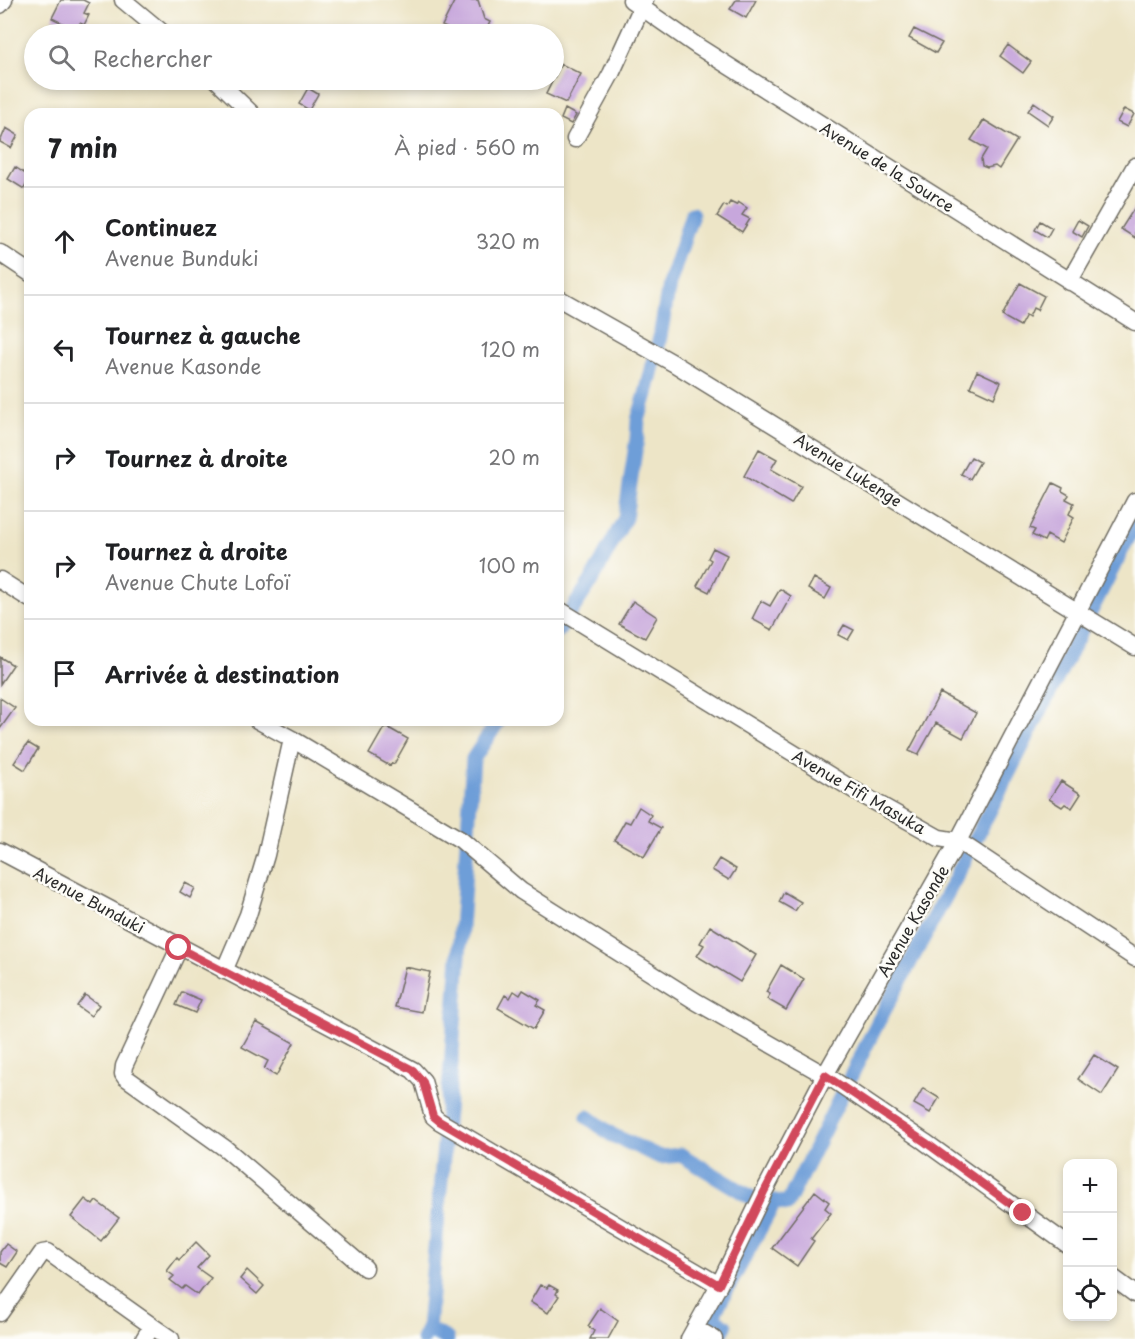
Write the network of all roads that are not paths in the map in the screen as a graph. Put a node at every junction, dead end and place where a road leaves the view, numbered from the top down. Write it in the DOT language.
graph roads {
  1 [pos="4,0"];
  2 [pos="123,0"];
  3 [pos="639,2"];
  4 [pos="0,5"];
  5 [pos="152,24"];
  6 [pos="227,90"];
  7 [pos="246,108"];
  8 [pos="575,139"];
  9 [pos="1135,166"];
  10 [pos="0,253"];
  11 [pos="24,269"];
  12 [pos="1069,282"];
  13 [pos="564,301"];
  14 [pos="1135,322"];
  15 [pos="1135,501"];
  16 [pos="0,580"];
  17 [pos="24,595"];
  18 [pos="1077,611"];
  19 [pos="564,612"];
  20 [pos="1135,647"];
  21 [pos="268,726"];
  22 [pos="292,739"];
  23 [pos="958,841"];
  24 [pos="0,851"];
  25 [pos="179,948"];
  26 [pos="1135,958"];
  27 [pos="224,971"];
  28 [pos="830,1078"];
  29 [pos="1063,1241"];
  30 [pos="365,1268"];
  31 [pos="1117,1280"];
  32 [pos="719,1285"];
  33 [pos="1135,1294"];
  34 [pos="0,1313"];
  35 [pos="148,1333"];
  36 [pos="701,1335"];
  37 [pos="171,1339"];
  1 -- 4 [label="street"];
  2 -- 5 [label="street"];
  3 -- 8 [label="street, Avenue de la Source"];
  3 -- 12 [label="street, Avenue de la Source"];
  6 -- 7 [label="street"];
  9 -- 12 [label="street"];
  10 -- 11 [label="street"];
  12 -- 14 [label="street, Avenue de la Source"];
  13 -- 18 [label="street, Avenue Lukenge"];
  15 -- 18 [label="street, Avenue Kasonde"];
  16 -- 17 [label="street"];
  18 -- 20 [label="street, Avenue Lukenge"];
  18 -- 23 [label="street, Avenue Kasonde"];
  19 -- 23 [label="street, Avenue Fifi Masuka"];
  21 -- 22 [label="street"];
  22 -- 27 [label="street"];
  22 -- 28 [label="street"];
  23 -- 26 [label="street, Avenue Fifi Masuka"];
  23 -- 28 [label="street, Avenue Kasonde"];
  24 -- 25 [label="street, Avenue Bunduki"];
  25 -- 27 [label="street, Avenue Bunduki"];
  25 -- 30 [label="street"];
  27 -- 32 [label="street, Avenue Bunduki"];
  28 -- 29 [label="street"];
  28 -- 32 [label="street, Avenue Kasonde"];
  31 -- 33 [label="street"];
  32 -- 36 [label="street, Avenue Kasonde"];
  34 -- 35 [label="street"];
  35 -- 37 [label="street"];
}
